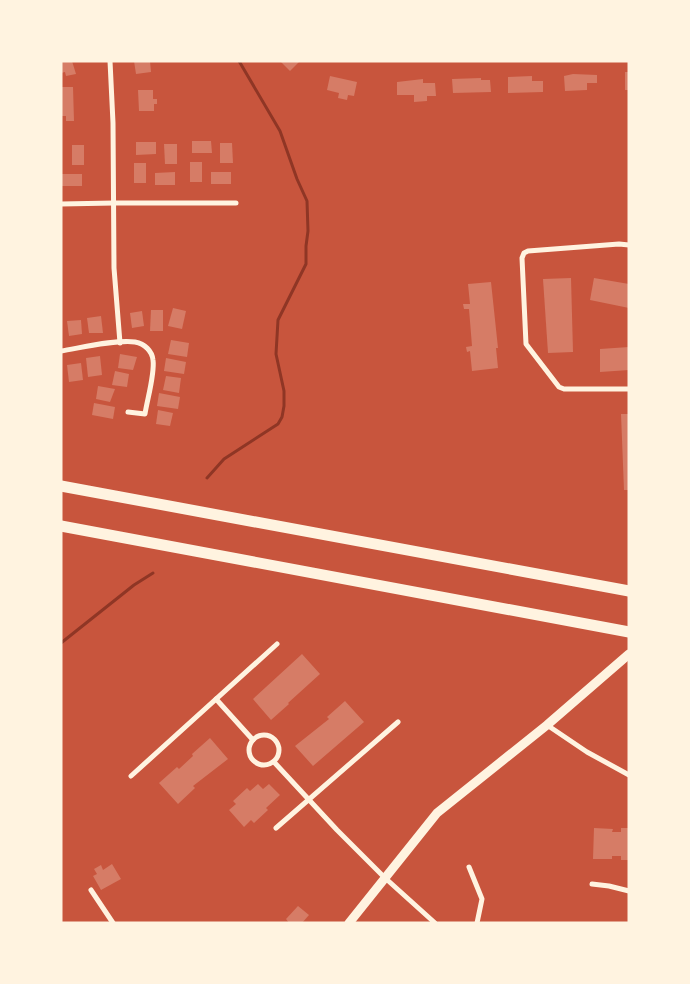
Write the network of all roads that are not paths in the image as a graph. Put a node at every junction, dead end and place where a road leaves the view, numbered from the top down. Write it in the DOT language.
graph roads {
  1 [pos="110,61"];
  2 [pos="114,202"];
  3 [pos="236,203"];
  4 [pos="61,204"];
  5 [pos="629,246"];
  6 [pos="120,343"];
  7 [pos="61,351"];
  8 [pos="629,389"];
  9 [pos="128,412"];
  10 [pos="61,486"];
  11 [pos="61,526"];
  12 [pos="629,591"];
  13 [pos="629,632"];
  14 [pos="277,644"];
  15 [pos="629,654"];
  16 [pos="216,699"];
  17 [pos="398,722"];
  18 [pos="547,725"];
  19 [pos="253,740"];
  20 [pos="274,762"];
  21 [pos="629,775"];
  22 [pos="131,776"];
  23 [pos="308,800"];
  24 [pos="276,828"];
  25 [pos="469,867"];
  26 [pos="384,877"];
  27 [pos="592,884"];
  28 [pos="91,890"];
  29 [pos="629,891"];
  30 [pos="113,923"];
  31 [pos="349,923"];
  32 [pos="435,923"];
  33 [pos="477,923"];
  1 -- 2 [label="street"];
  2 -- 3 [label="street"];
  2 -- 4 [label="street"];
  2 -- 6 [label="street"];
  5 -- 8 [label="street"];
  6 -- 7 [label="street"];
  6 -- 9 [label="street"];
  10 -- 12 [label="highway"];
  11 -- 13 [label="highway"];
  14 -- 16 [label="street"];
  15 -- 18 [label="main road"];
  16 -- 19 [label="street"];
  16 -- 22 [label="street"];
  17 -- 23 [label="street"];
  18 -- 21 [label="street"];
  18 -- 26 [label="main road"];
  19 -- 20 [label="street"];
  19 -- 20 [label="street"];
  20 -- 23 [label="street"];
  23 -- 24 [label="street"];
  23 -- 26 [label="street"];
  25 -- 33 [label="street"];
  26 -- 31 [label="main road"];
  26 -- 32 [label="street"];
  27 -- 29 [label="street"];
  28 -- 30 [label="street"];
}
